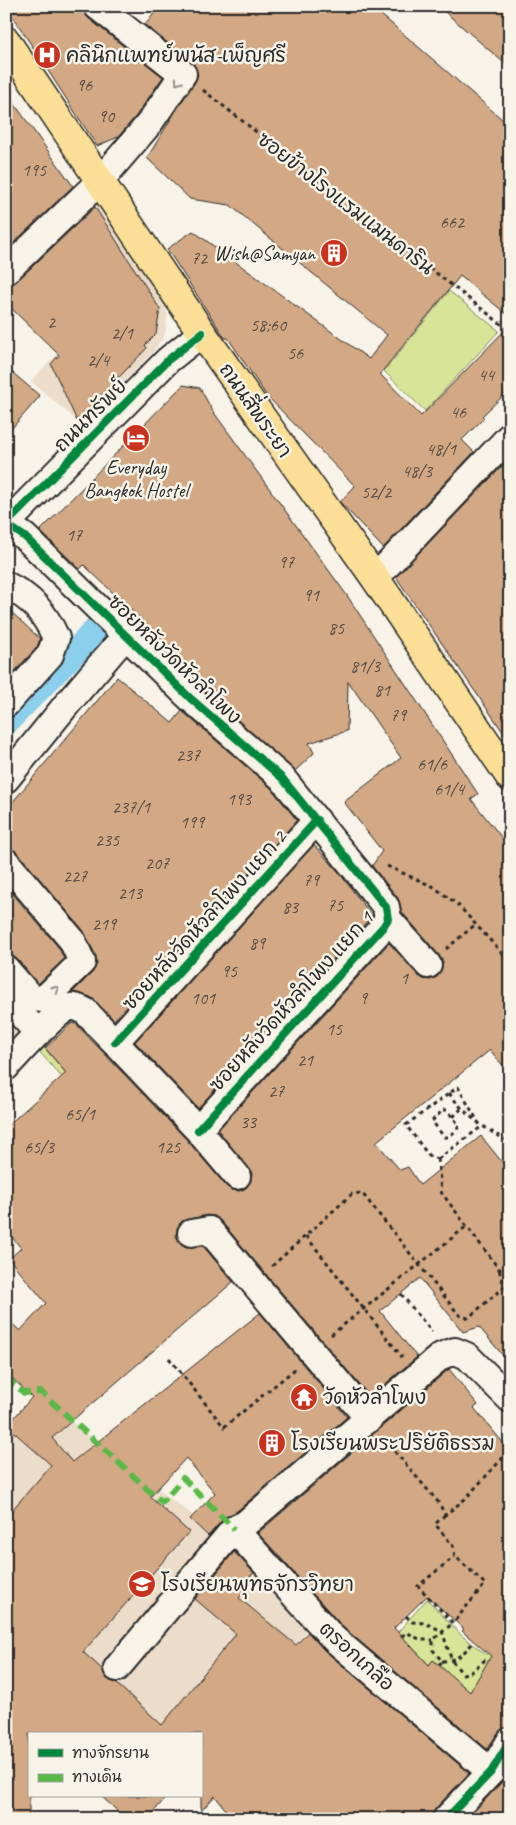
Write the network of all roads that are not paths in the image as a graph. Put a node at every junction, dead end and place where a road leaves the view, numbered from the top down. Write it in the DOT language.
graph roads {
  1 [pos="97,6"];
  2 [pos="6,41"];
  3 [pos="100,181"];
  4 [pos="6,271"];
  5 [pos="202,333"];
  6 [pos="510,436"];
  7 [pos="6,524"];
  8 [pos="375,578"];
  9 [pos="6,585"];
  10 [pos="126,635"];
  11 [pos="6,704"];
  12 [pos="510,776"];
  13 [pos="6,780"];
  14 [pos="317,820"];
  15 [pos="6,862"];
  16 [pos="388,919"];
  17 [pos="428,966"];
  18 [pos="6,969"];
  19 [pos="6,998"];
  20 [pos="38,1033"];
  21 [pos="115,1042"];
  22 [pos="6,1067"];
  23 [pos="198,1130"];
  24 [pos="237,1176"];
  25 [pos="191,1233"];
  26 [pos="510,1399"];
  27 [pos="369,1419"];
  28 [pos="234,1529"];
  29 [pos="117,1668"];
  30 [pos="510,1742"];
  31 [pos="491,1772"];
  32 [pos="446,1819"];
  1 -- 3 [label="street, one-way"];
  2 -- 3 [label="main road, ถนนสี่พระยา"];
  3 -- 4 [label="street"];
  3 -- 5 [label="main road, ถนนสี่พระยา"];
  5 -- 7 [label="street, ถนนทรัพย์"];
  5 -- 8 [label="main road, ถนนสี่พระยา"];
  6 -- 8 [label="street"];
  7 -- 10 [label="street, ซอยหลังวัดหัวลำโพง"];
  8 -- 12 [label="main road, ถนนสี่พระยา"];
  9 -- 11 [label="street"];
  10 -- 13 [label="street"];
  10 -- 14 [label="street, ซอยหลังวัดหัวลำโพง"];
  14 -- 16 [label="street, ซอยหลังวัดหัวลำโพง แยก 1"];
  14 -- 21 [label="street, ซอยหลังวัดหัวลำโพง แยก 2"];
  18 -- 15 [label="street, one-way"];
  16 -- 17 [label="street, ซอยหลังวัดหัวลำโพง แยก 1"];
  16 -- 23 [label="street, ซอยหลังวัดหัวลำโพง แยก 1"];
  19 -- 20 [label="street"];
  20 -- 21 [label="street"];
  20 -- 22 [label="street"];
  21 -- 23 [label="street"];
  23 -- 24 [label="street"];
  25 -- 27 [label="street"];
  26 -- 27 [label="street"];
  27 -- 28 [label="street"];
  28 -- 29 [label="street"];
  28 -- 31 [label="street, ตรอกเกลือ"];
  30 -- 31 [label="street"];
  31 -- 32 [label="street"];
}
